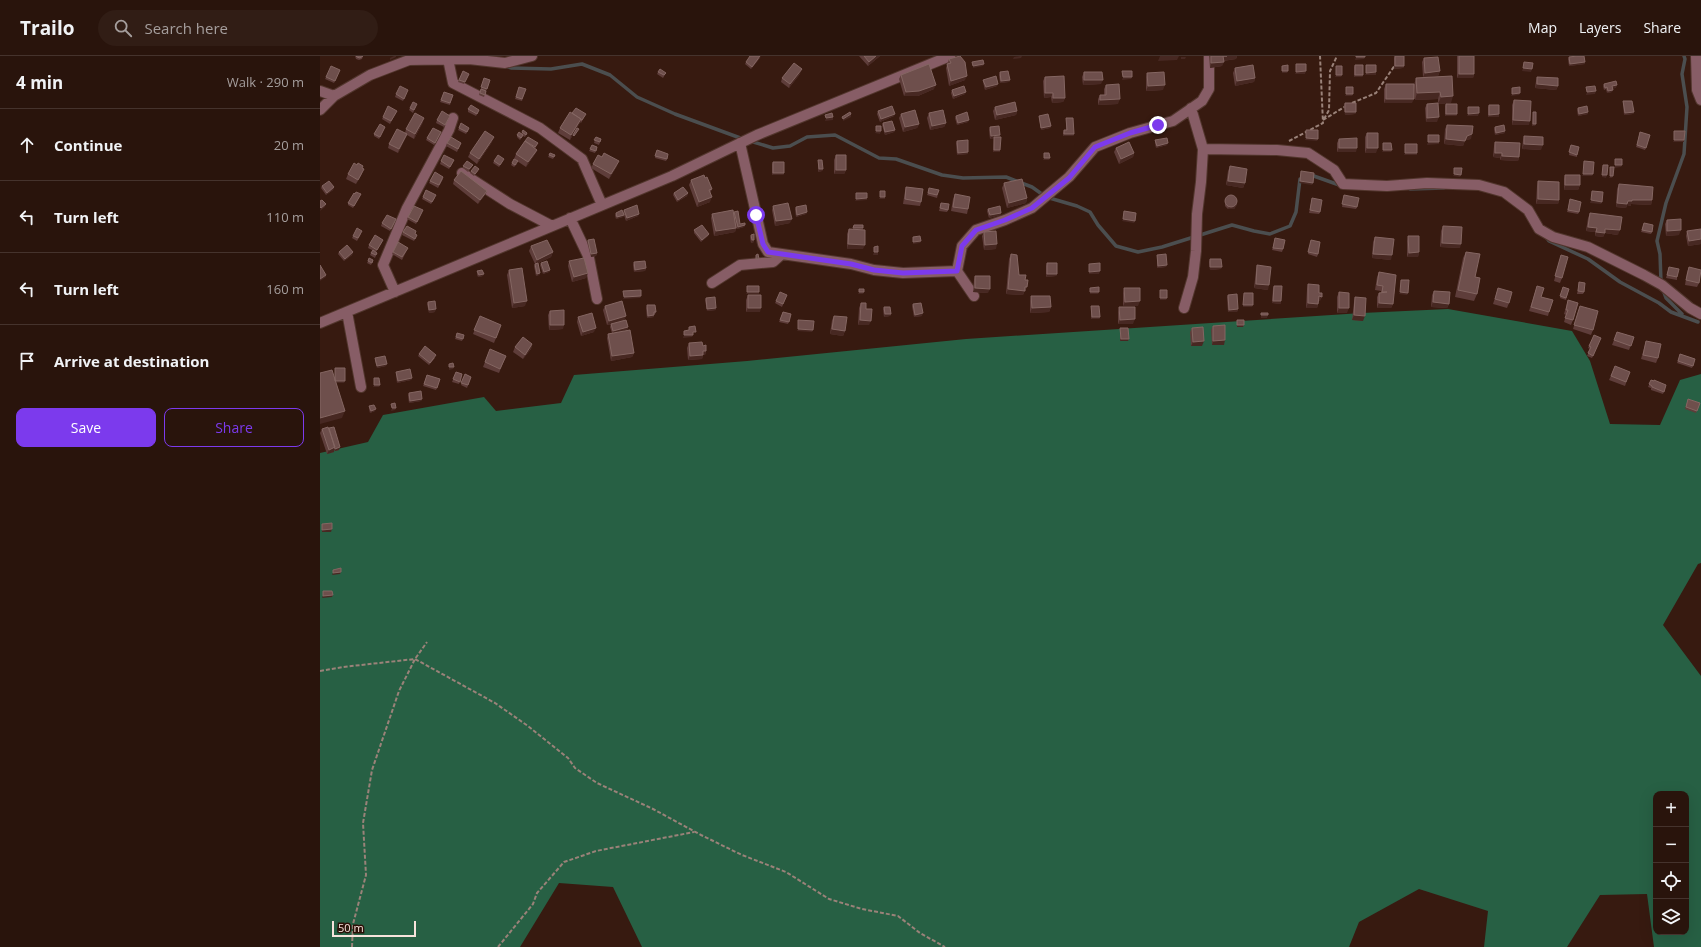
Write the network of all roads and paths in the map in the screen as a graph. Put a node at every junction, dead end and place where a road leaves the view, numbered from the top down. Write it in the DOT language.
graph roads {
  1 [pos="532,56"];
  2 [pos="950,56"];
  3 [pos="1209,56"];
  4 [pos="1320,56"];
  5 [pos="1337,56"];
  6 [pos="1696,56"];
  7 [pos="465,57"];
  8 [pos="448,59"];
  9 [pos="1397,62"];
  10 [pos="320,91"];
  11 [pos="334,96"];
  12 [pos="1701,100"];
  13 [pos="1191,108"];
  14 [pos="320,110"];
  15 [pos="453,118"];
  16 [pos="1323,120"];
  17 [pos="740,143"];
  18 [pos="1203,149"];
  19 [pos="1272,149"];
  20 [pos="461,172"];
  21 [pos="602,205"];
  22 [pos="570,218"];
  23 [pos="552,226"];
  24 [pos="782,254"];
  25 [pos="957,271"];
  26 [pos="712,284"];
  27 [pos="395,292"];
  28 [pos="974,296"];
  29 [pos="597,299"];
  30 [pos="1184,308"];
  31 [pos="347,312"];
  32 [pos="1701,314"];
  33 [pos="320,323"];
  34 [pos="361,387"];
  35 [pos="427,642"];
  36 [pos="415,659"];
  37 [pos="320,671"];
  38 [pos="695,832"];
  39 [pos="352,947"];
  40 [pos="498,947"];
  41 [pos="945,947"];
  1 -- 7 [label="street"];
  2 -- 17 [label="street"];
  3 -- 13 [label="street"];
  4 -- 16 [label="path"];
  5 -- 16 [label="path"];
  6 -- 12 [label="street"];
  7 -- 8 [label="street"];
  8 -- 11 [label="street"];
  8 -- 21 [label="street"];
  9 -- 16 [label="path"];
  10 -- 11 [label="street"];
  11 -- 14 [label="street"];
  13 -- 18 [label="street"];
  13 -- 25 [label="street"];
  15 -- 27 [label="street"];
  16 -- 19 [label="path"];
  17 -- 21 [label="street"];
  17 -- 24 [label="street"];
  18 -- 19 [label="street"];
  18 -- 30 [label="street"];
  19 -- 32 [label="street"];
  20 -- 23 [label="street"];
  21 -- 22 [label="street"];
  22 -- 23 [label="street"];
  22 -- 29 [label="street"];
  23 -- 27 [label="street"];
  24 -- 25 [label="street"];
  24 -- 26 [label="street"];
  25 -- 28 [label="street"];
  27 -- 31 [label="street"];
  31 -- 33 [label="street"];
  31 -- 34 [label="street"];
  35 -- 36 [label="path"];
  36 -- 37 [label="path"];
  36 -- 38 [label="path"];
  36 -- 39 [label="path"];
  38 -- 40 [label="path"];
  38 -- 41 [label="path"];
}
